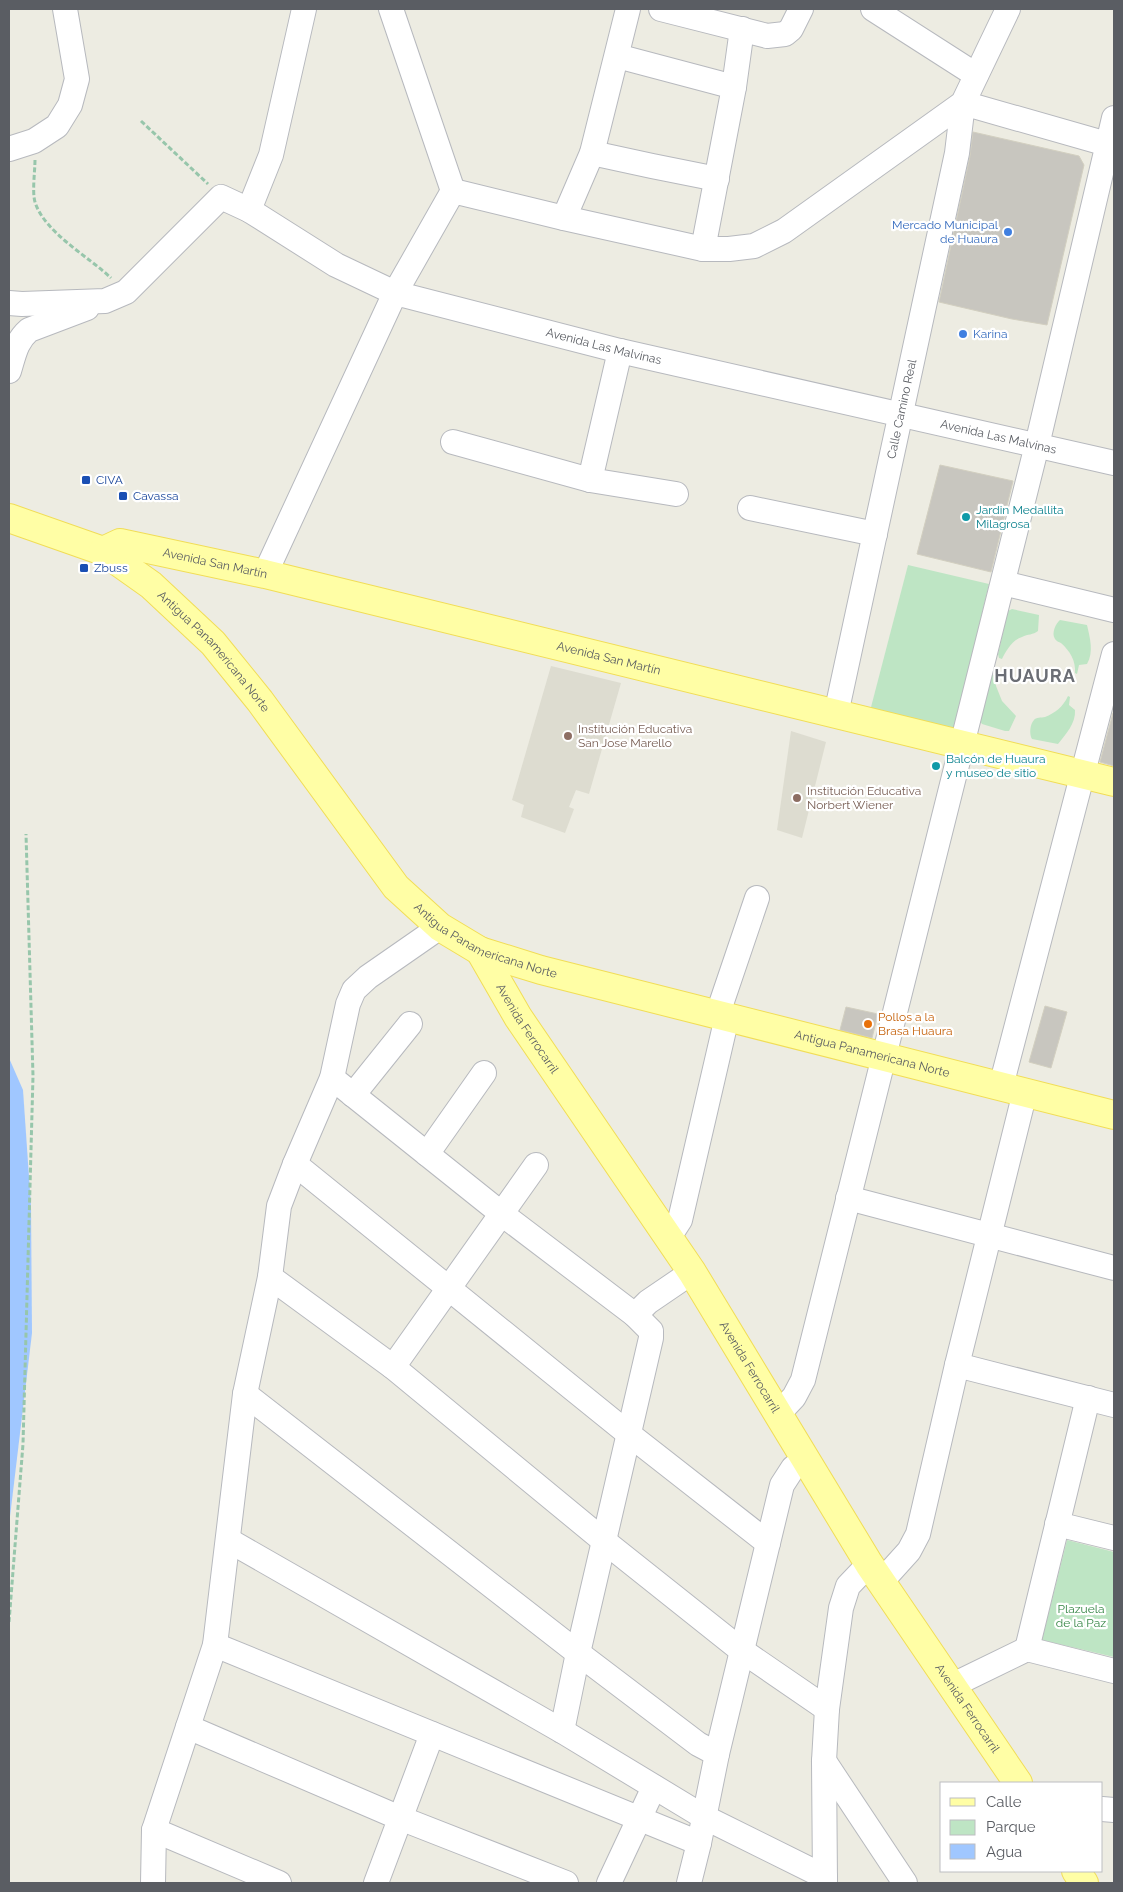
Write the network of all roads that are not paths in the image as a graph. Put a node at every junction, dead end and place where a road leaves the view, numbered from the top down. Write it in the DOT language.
graph roads {
  1 [pos="65,9"];
  2 [pos="304,9"];
  3 [pos="391,9"];
  4 [pos="628,9"];
  5 [pos="661,9"];
  6 [pos="800,9"];
  7 [pos="873,9"];
  8 [pos="1008,9"];
  9 [pos="742,29"];
  10 [pos="617,56"];
  11 [pos="976,75"];
  12 [pos="734,87"];
  13 [pos="963,104"];
  14 [pos="1114,118"];
  15 [pos="1111,145"];
  16 [pos="9,149"];
  17 [pos="592,152"];
  18 [pos="717,179"];
  19 [pos="454,191"];
  20 [pos="249,210"];
  21 [pos="564,218"];
  22 [pos="704,249"];
  23 [pos="396,293"];
  24 [pos="116,296"];
  25 [pos="9,303"];
  26 [pos="620,351"];
  27 [pos="9,371"];
  28 [pos="902,414"];
  29 [pos="453,442"];
  30 [pos="1038,445"];
  31 [pos="1114,463"];
  32 [pos="590,480"];
  33 [pos="676,494"];
  34 [pos="750,508"];
  35 [pos="9,518"];
  36 [pos="875,534"];
  37 [pos="103,551"];
  38 [pos="265,574"];
  39 [pos="1003,583"];
  40 [pos="1114,610"];
  41 [pos="1114,654"];
  42 [pos="836,714"];
  43 [pos="963,745"];
  44 [pos="1083,774"];
  45 [pos="1114,782"];
  46 [pos="757,898"];
  47 [pos="440,927"];
  48 [pos="480,951"];
  49 [pos="723,1015"];
  50 [pos="410,1024"];
  51 [pos="884,1056"];
  52 [pos="484,1073"];
  53 [pos="332,1078"];
  54 [pos="1013,1089"];
  55 [pos="353,1095"];
  56 [pos="1114,1115"];
  57 [pos="427,1154"];
  58 [pos="295,1164"];
  59 [pos="536,1164"];
  60 [pos="848,1198"];
  61 [pos="502,1214"];
  62 [pos="990,1235"];
  63 [pos="669,1237"];
  64 [pos="1114,1268"];
  65 [pos="692,1272"];
  66 [pos="270,1277"];
  67 [pos="448,1288"];
  68 [pos="635,1315"];
  69 [pos="957,1365"];
  70 [pos="393,1367"];
  71 [pos="245,1394"];
  72 [pos="1088,1398"];
  73 [pos="1114,1405"];
  74 [pos="778,1414"];
  75 [pos="630,1435"];
  76 [pos="806,1459"];
  77 [pos="1057,1524"];
  78 [pos="1114,1538"];
  79 [pos="228,1540"];
  80 [pos="604,1541"];
  81 [pos="768,1543"];
  82 [pos="875,1573"];
  83 [pos="215,1645"];
  84 [pos="1027,1649"];
  85 [pos="741,1650"];
  86 [pos="578,1653"];
  87 [pos="1114,1671"];
  88 [pos="951,1686"];
  89 [pos="828,1709"];
  90 [pos="188,1727"];
  91 [pos="562,1730"];
  92 [pos="432,1734"];
  93 [pos="716,1754"];
  94 [pos="824,1761"];
  95 [pos="1017,1782"];
  96 [pos="654,1787"];
  97 [pos="704,1817"];
  98 [pos="400,1818"];
  99 [pos="640,1819"];
  100 [pos="154,1830"];
  101 [pos="699,1843"];
  102 [pos="1077,1872"];
  103 [pos="825,1880"];
  104 [pos="153,1883"];
  105 [pos="279,1883"];
  106 [pos="376,1883"];
  107 [pos="566,1883"];
  108 [pos="609,1883"];
  109 [pos="689,1883"];
  110 [pos="904,1883"];
  111 [pos="1084,1883"];
  1 -- 16 [label="street"];
  2 -- 20 [label="street"];
  3 -- 19 [label="street"];
  4 -- 10 [label="street"];
  5 -- 9 [label="street"];
  6 -- 9 [label="street"];
  7 -- 11 [label="street"];
  8 -- 11 [label="street"];
  9 -- 12 [label="street"];
  10 -- 12 [label="street"];
  10 -- 17 [label="street"];
  11 -- 13 [label="street"];
  12 -- 18 [label="street"];
  13 -- 15 [label="street"];
  13 -- 22 [label="street"];
  13 -- 28 [label="street, Calle Camino Real"];
  14 -- 15 [label="street"];
  15 -- 30 [label="street"];
  17 -- 18 [label="street"];
  17 -- 21 [label="street"];
  18 -- 22 [label="street"];
  19 -- 21 [label="street"];
  19 -- 23 [label="street"];
  20 -- 23 [label="street, Avenida Las Malvinas"];
  20 -- 24 [label="street, Avenida Las Malvinas"];
  21 -- 22 [label="street"];
  23 -- 26 [label="street, Avenida Las Malvinas"];
  23 -- 38 [label="street"];
  24 -- 25 [label="street"];
  24 -- 27 [label="street"];
  26 -- 28 [label="street, Avenida Las Malvinas"];
  26 -- 32 [label="street"];
  28 -- 30 [label="street, Avenida Las Malvinas"];
  28 -- 36 [label="street, Calle Camino Real"];
  29 -- 32 [label="street"];
  30 -- 31 [label="street, Avenida Las Malvinas"];
  30 -- 39 [label="street"];
  32 -- 33 [label="street"];
  34 -- 36 [label="street"];
  35 -- 37 [label="main road, Antigua Panamericana Norte"];
  36 -- 42 [label="street, Calle Camino Real"];
  37 -- 38 [label="main road, Avenida San Martín"];
  37 -- 47 [label="main road, Antigua Panamericana Norte"];
  38 -- 42 [label="main road, Avenida San Martín"];
  39 -- 40 [label="street"];
  39 -- 43 [label="street"];
  41 -- 44 [label="street"];
  42 -- 43 [label="main road, Avenida San Martín"];
  43 -- 44 [label="main road, Avenida San Martín"];
  43 -- 51 [label="street"];
  44 -- 45 [label="main road, Avenida San Martín"];
  44 -- 54 [label="street"];
  46 -- 49 [label="street"];
  47 -- 48 [label="main road, Antigua Panamericana Norte"];
  47 -- 53 [label="street"];
  48 -- 49 [label="main road, Antigua Panamericana Norte"];
  48 -- 63 [label="main road, Avenida Ferrocarril"];
  49 -- 51 [label="main road, Antigua Panamericana Norte"];
  49 -- 63 [label="street"];
  50 -- 55 [label="street"];
  51 -- 54 [label="main road, Antigua Panamericana Norte"];
  51 -- 60 [label="street"];
  52 -- 57 [label="street"];
  53 -- 55 [label="street"];
  53 -- 58 [label="street"];
  54 -- 56 [label="main road, Antigua Panamericana Norte"];
  54 -- 62 [label="street"];
  55 -- 57 [label="street"];
  57 -- 61 [label="street"];
  58 -- 66 [label="street"];
  58 -- 67 [label="street"];
  59 -- 61 [label="street"];
  60 -- 62 [label="street"];
  60 -- 74 [label="street"];
  61 -- 67 [label="street"];
  61 -- 68 [label="street"];
  62 -- 64 [label="street"];
  62 -- 69 [label="street"];
  63 -- 65 [label="main road, Avenida Ferrocarril"];
  65 -- 68 [label="street"];
  65 -- 74 [label="main road, Avenida Ferrocarril"];
  66 -- 70 [label="street"];
  66 -- 71 [label="street"];
  67 -- 70 [label="street"];
  67 -- 75 [label="street"];
  68 -- 75 [label="street"];
  69 -- 72 [label="street"];
  69 -- 82 [label="street"];
  70 -- 80 [label="street"];
  71 -- 79 [label="street"];
  71 -- 86 [label="street"];
  72 -- 73 [label="street"];
  72 -- 77 [label="street"];
  74 -- 76 [label="main road, Avenida Ferrocarril"];
  75 -- 80 [label="street"];
  75 -- 81 [label="street"];
  76 -- 81 [label="street"];
  76 -- 82 [label="main road, Avenida Ferrocarril"];
  77 -- 78 [label="street"];
  77 -- 84 [label="street"];
  79 -- 83 [label="street"];
  79 -- 91 [label="street"];
  80 -- 85 [label="street"];
  80 -- 86 [label="street"];
  81 -- 85 [label="street"];
  82 -- 88 [label="main road, Avenida Ferrocarril"];
  82 -- 89 [label="street"];
  83 -- 90 [label="street"];
  83 -- 92 [label="street"];
  84 -- 87 [label="street"];
  84 -- 88 [label="street"];
  85 -- 89 [label="street"];
  85 -- 93 [label="street"];
  86 -- 91 [label="street"];
  86 -- 93 [label="street"];
  88 -- 95 [label="main road, Avenida Ferrocarril"];
  89 -- 94 [label="street"];
  90 -- 98 [label="street"];
  90 -- 100 [label="street"];
  91 -- 96 [label="street"];
  92 -- 98 [label="street"];
  92 -- 99 [label="street"];
  93 -- 97 [label="street"];
  94 -- 103 [label="street"];
  94 -- 110 [label="street"];
  96 -- 97 [label="street"];
  96 -- 99 [label="street"];
  97 -- 101 [label="street"];
  97 -- 103 [label="street"];
  98 -- 106 [label="street"];
  98 -- 107 [label="street"];
  99 -- 101 [label="street"];
  99 -- 108 [label="street"];
  100 -- 104 [label="street"];
  100 -- 105 [label="street"];
  101 -- 109 [label="street"];
  102 -- 111 [label="main road"];
}
